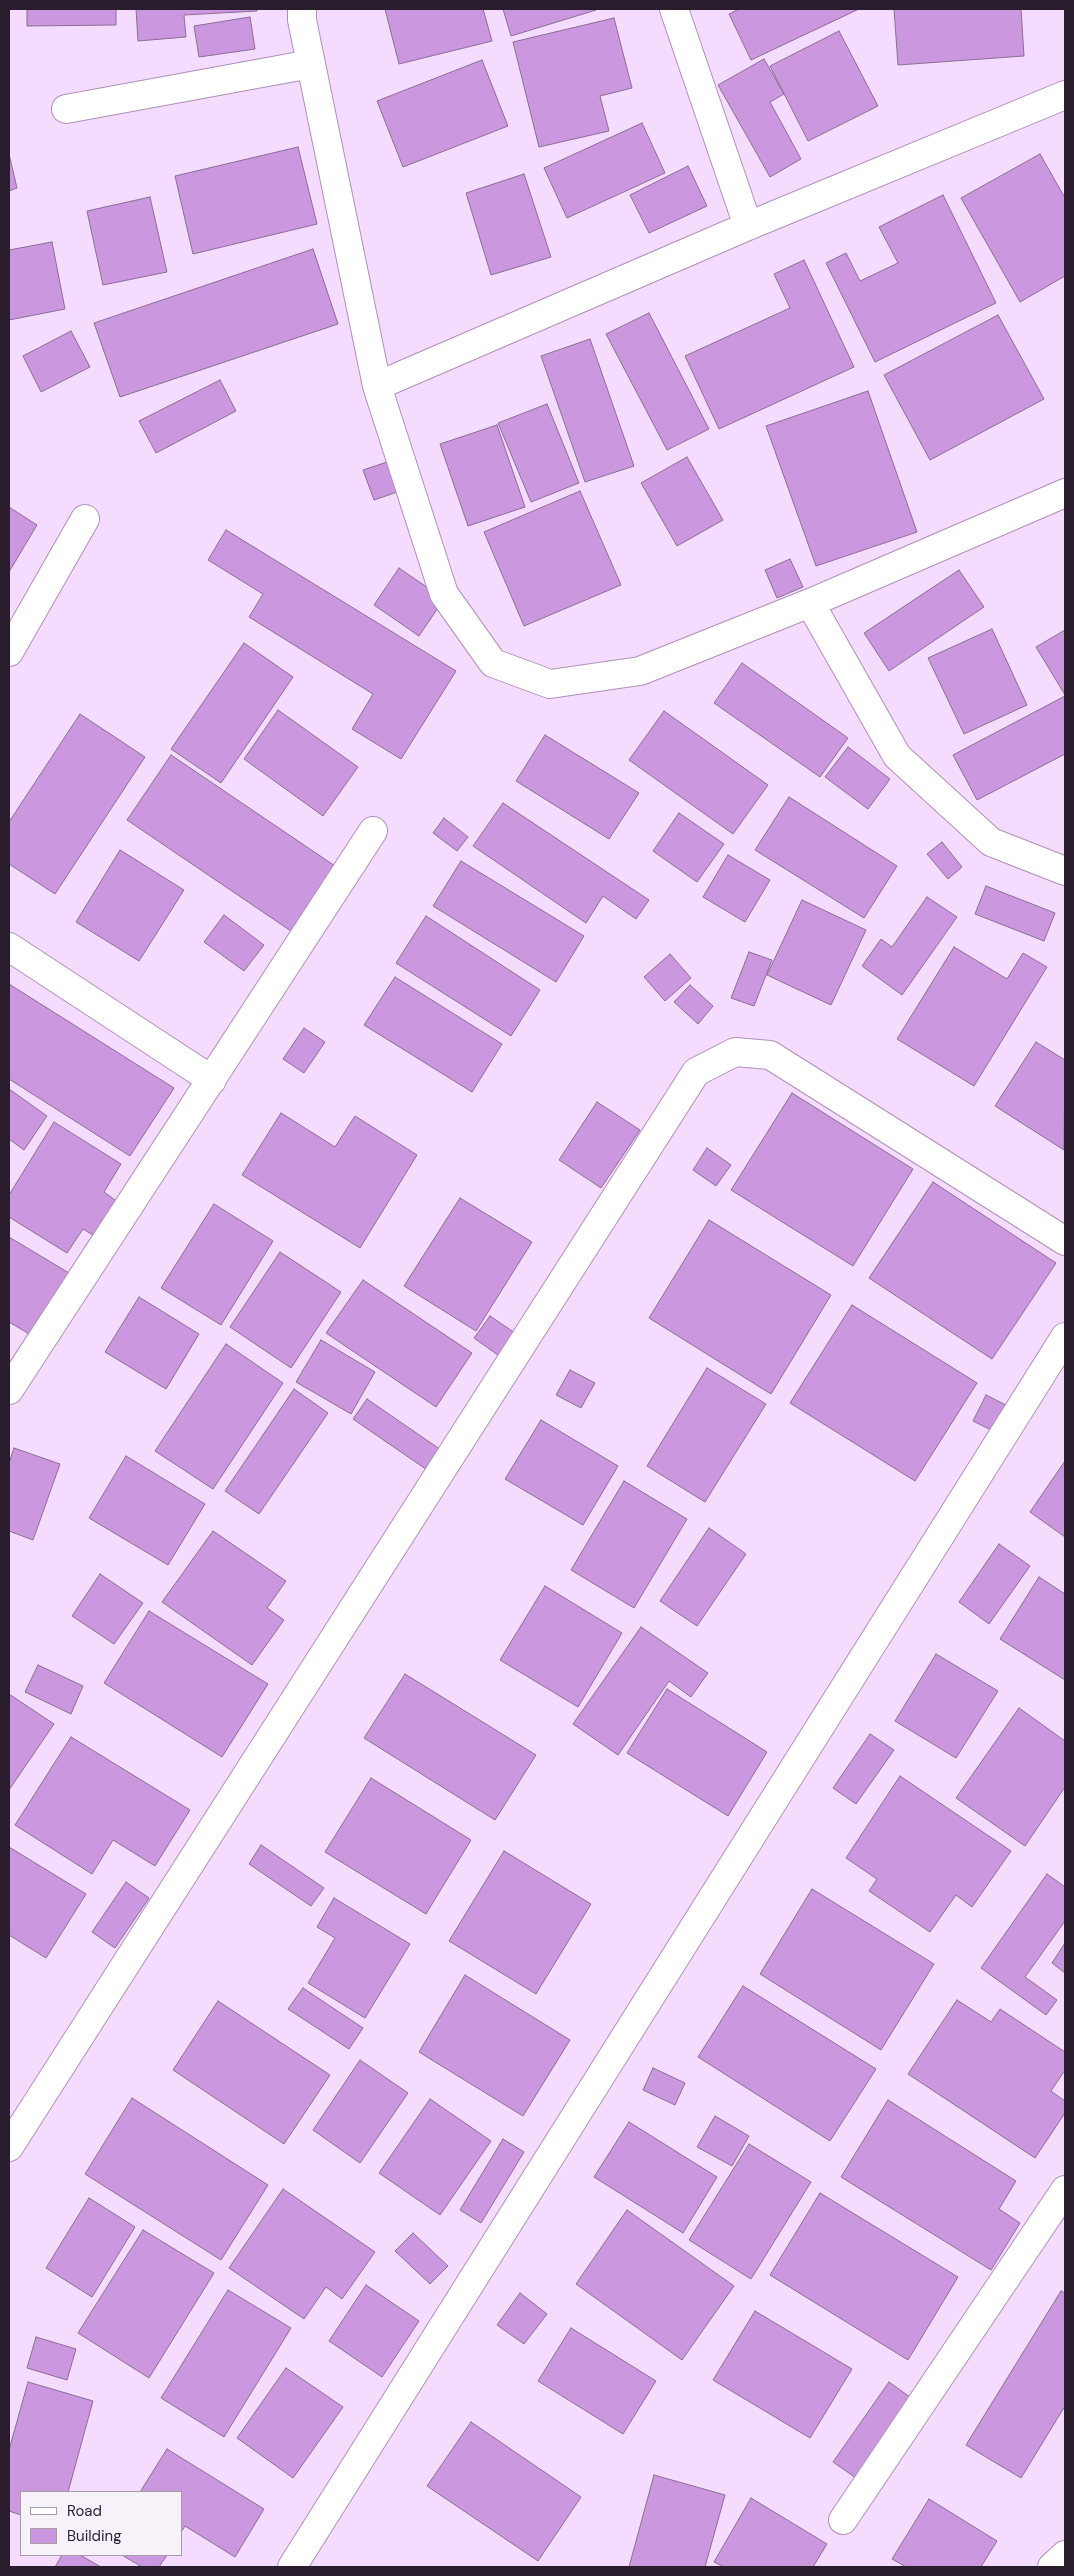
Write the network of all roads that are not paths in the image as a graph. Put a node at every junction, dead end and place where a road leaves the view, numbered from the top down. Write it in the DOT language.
graph roads {
  1 [pos="302,9"];
  2 [pos="674,9"];
  3 [pos="312,64"];
  4 [pos="1065,94"];
  5 [pos="66,109"];
  6 [pos="748,226"];
  7 [pos="377,386"];
  8 [pos="1065,493"];
  9 [pos="85,519"];
  10 [pos="810,603"];
  11 [pos="9,652"];
  12 [pos="372,831"];
  13 [pos="1065,871"];
  14 [pos="9,947"];
  15 [pos="212,1080"];
  16 [pos="1065,1241"];
  17 [pos="1065,1337"];
  18 [pos="9,1390"];
  19 [pos="9,2147"];
  20 [pos="1065,2190"];
  21 [pos="844,2520"];
  22 [pos="1065,2555"];
  23 [pos="292,2567"];
  24 [pos="1052,2567"];
  1 -- 3 [label="street"];
  2 -- 6 [label="street"];
  3 -- 5 [label="street"];
  3 -- 7 [label="street"];
  4 -- 6 [label="street"];
  6 -- 7 [label="street"];
  7 -- 10 [label="street"];
  8 -- 10 [label="street"];
  9 -- 11 [label="street"];
  10 -- 13 [label="street"];
  12 -- 15 [label="street"];
  14 -- 15 [label="street"];
  15 -- 18 [label="street"];
  16 -- 19 [label="street"];
  17 -- 23 [label="street"];
  20 -- 21 [label="street"];
  22 -- 24 [label="street"];
}
